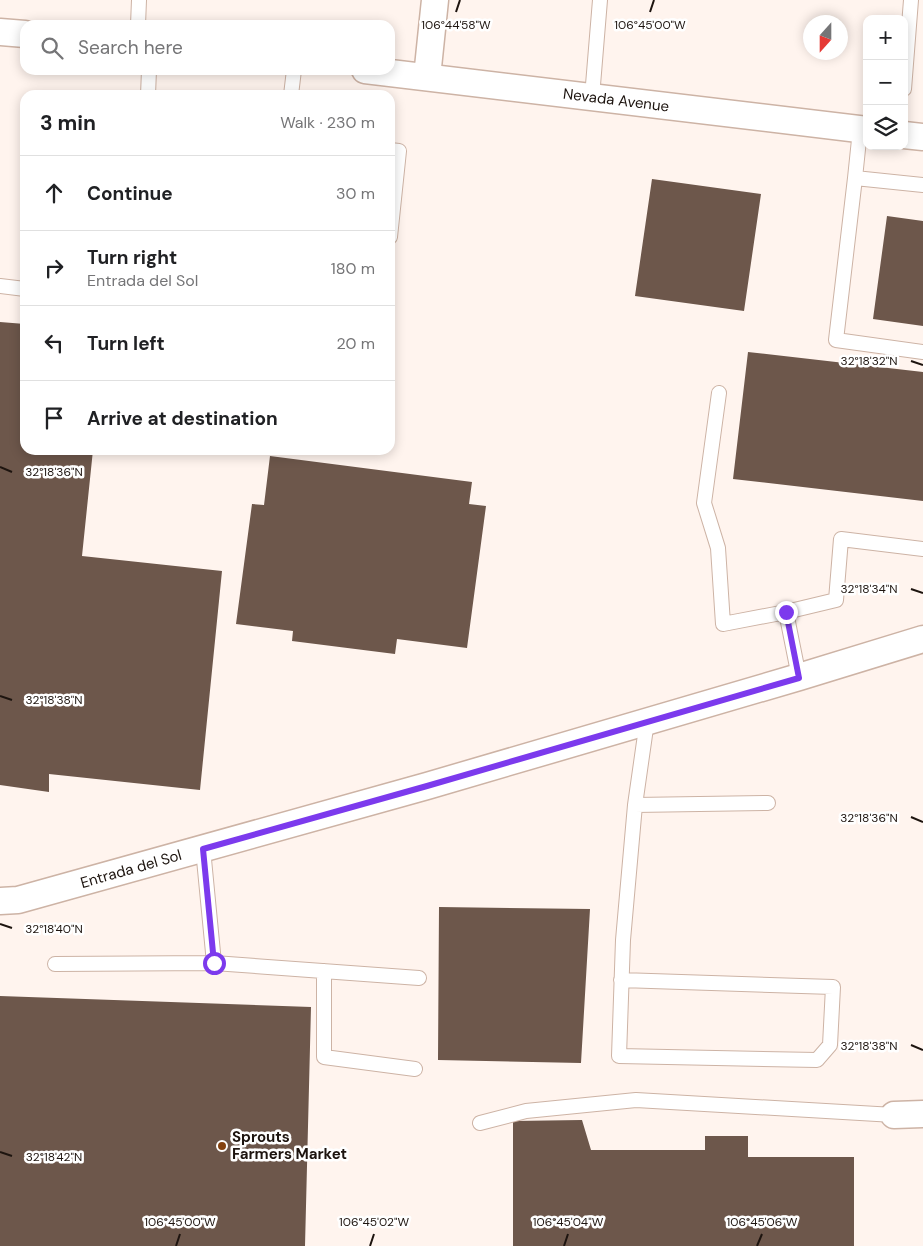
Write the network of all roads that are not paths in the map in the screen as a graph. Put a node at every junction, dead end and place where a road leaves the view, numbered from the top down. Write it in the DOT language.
graph roads {
  1 [pos="139,0"];
  2 [pos="436,0"];
  3 [pos="600,0"];
  4 [pos="911,0"];
  5 [pos="138,20"];
  6 [pos="906,60"];
  7 [pos="395,73"];
  8 [pos="149,75"];
  9 [pos="293,75"];
  10 [pos="427,76"];
  11 [pos="148,90"];
  12 [pos="292,90"];
  13 [pos="592,97"];
  14 [pos="863,130"];
  15 [pos="863,135"];
  16 [pos="908,135"];
  17 [pos="923,137"];
  18 [pos="395,151"];
  19 [pos="855,178"];
  20 [pos="395,182"];
  21 [pos="923,186"];
  22 [pos="0,286"];
  23 [pos="20,288"];
  24 [pos="923,352"];
  25 [pos="719,393"];
  26 [pos="923,549"];
  27 [pos="786,612"];
  28 [pos="923,639"];
  29 [pos="799,678"];
  30 [pos="647,721"];
  31 [pos="768,803"];
  32 [pos="634,805"];
  33 [pos="203,849"];
  34 [pos="0,900"];
  35 [pos="214,963"];
  36 [pos="56,964"];
  37 [pos="324,971"];
  38 [pos="419,978"];
  39 [pos="622,980"];
  40 [pos="416,1069"];
  41 [pos="894,1114"];
  42 [pos="923,1114"];
  43 [pos="480,1123"];
  1 -- 5 [label="lane"];
  2 -- 10 [label="street"];
  3 -- 13 [label="lane"];
  4 -- 6 [label="lane"];
  7 -- 10 [label="street, Nevada Avenue"];
  8 -- 11 [label="lane"];
  9 -- 12 [label="lane"];
  10 -- 13 [label="street, Nevada Avenue"];
  13 -- 14 [label="street, Nevada Avenue"];
  15 -- 19 [label="lane"];
  16 -- 17 [label="street"];
  18 -- 20 [label="lane"];
  19 -- 21 [label="lane"];
  19 -- 24 [label="lane"];
  22 -- 23 [label="lane"];
  25 -- 27 [label="lane"];
  26 -- 27 [label="lane"];
  27 -- 29 [label="lane"];
  28 -- 29 [label="street, Entrada del Sol"];
  29 -- 30 [label="street, Entrada del Sol"];
  30 -- 32 [label="lane"];
  30 -- 33 [label="street, Entrada del Sol"];
  31 -- 32 [label="lane"];
  32 -- 39 [label="lane"];
  33 -- 34 [label="street, Entrada del Sol"];
  33 -- 35 [label="lane"];
  35 -- 36 [label="lane"];
  35 -- 37 [label="lane"];
  37 -- 38 [label="lane"];
  37 -- 40 [label="lane"];
  39 -- 39 [label="lane"];
  41 -- 42 [label="street"];
  41 -- 43 [label="lane"];
}
